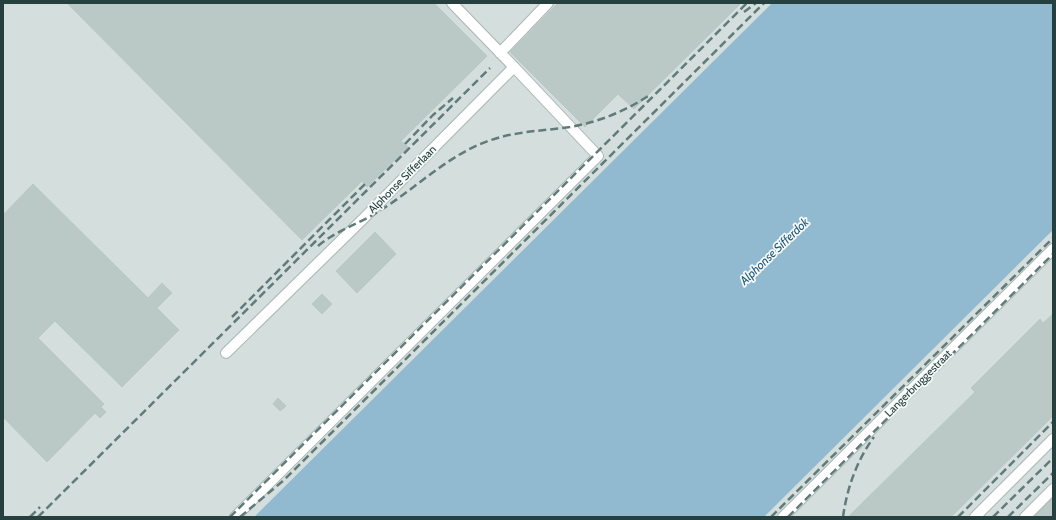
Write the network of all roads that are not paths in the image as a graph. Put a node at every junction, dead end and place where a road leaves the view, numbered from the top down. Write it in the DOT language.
graph roads {
  1 [pos="452,3"];
  2 [pos="548,3"];
  3 [pos="500,53"];
  4 [pos="514,66"];
  5 [pos="1053,249"];
  6 [pos="226,354"];
  7 [pos="1053,439"];
  8 [pos="1053,489"];
  9 [pos="235,517"];
  10 [pos="783,517"];
  11 [pos="975,517"];
  12 [pos="1025,517"];
  1 -- 3 [label="street"];
  2 -- 3 [label="street"];
  3 -- 4 [label="street"];
  4 -- 6 [label="street, Alphonse Sifferlaan"];
  4 -- 9 [label="street"];
  5 -- 10 [label="street, Langerbruggestraat"];
  7 -- 11 [label="street"];
  8 -- 12 [label="street"];
}
